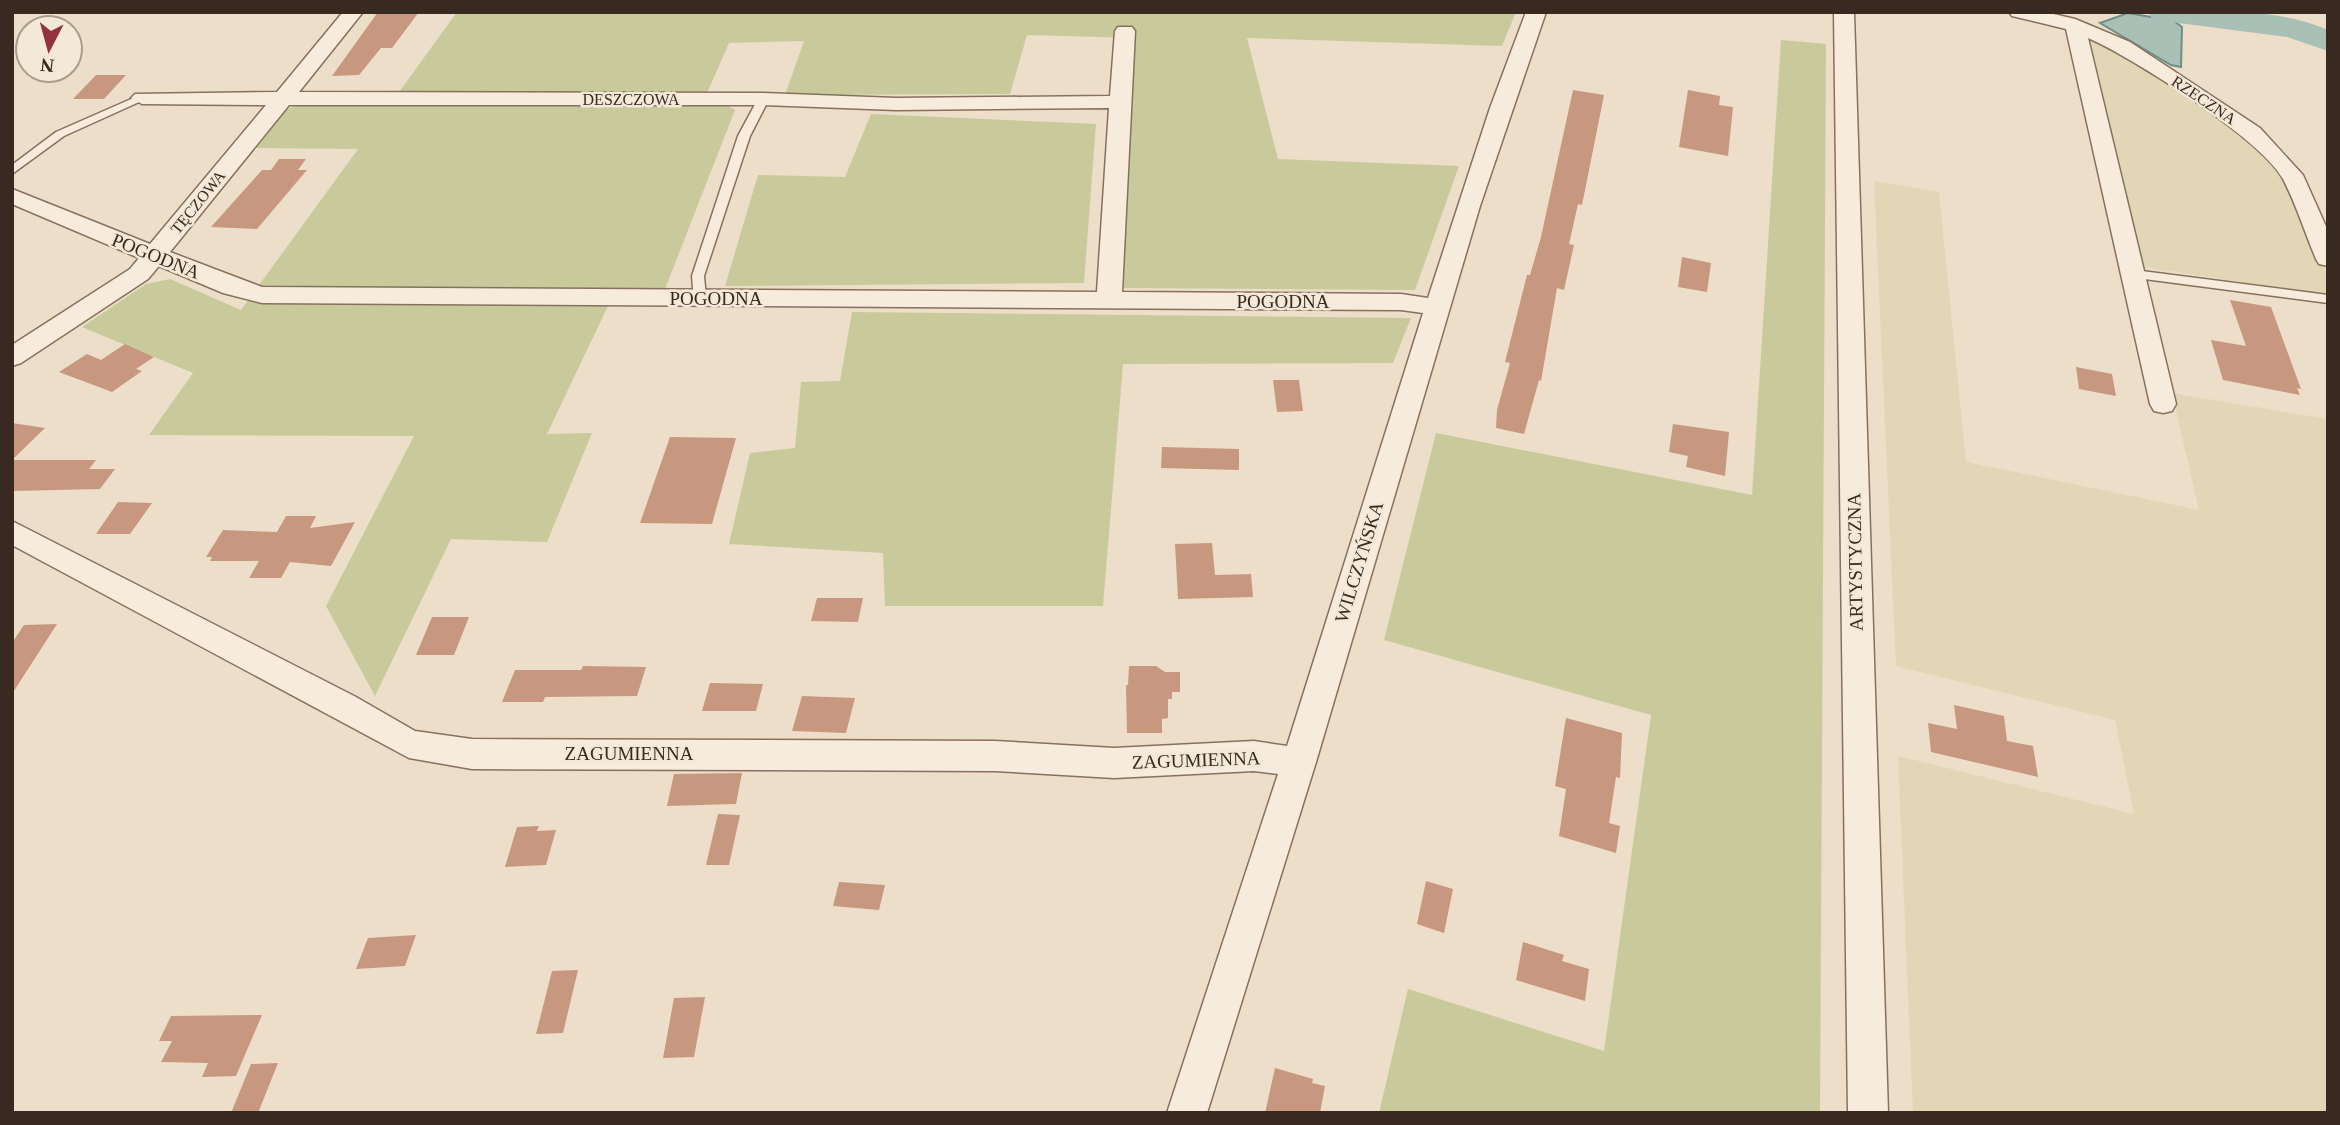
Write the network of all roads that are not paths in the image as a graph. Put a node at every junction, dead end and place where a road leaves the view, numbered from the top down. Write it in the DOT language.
graph roads {
  1 [pos="353,12"];
  2 [pos="1536,12"];
  3 [pos="1844,12"];
  4 [pos="2019,12"];
  5 [pos="2075,25"];
  6 [pos="1125,31"];
  7 [pos="142,98"];
  8 [pos="283,99"];
  9 [pos="763,99"];
  10 [pos="1120,102"];
  11 [pos="12,171"];
  12 [pos="12,196"];
  13 [pos="154,256"];
  14 [pos="2328,259"];
  15 [pos="2134,274"];
  16 [pos="699,298"];
  17 [pos="2328,299"];
  18 [pos="1109,300"];
  19 [pos="1438,307"];
  20 [pos="12,357"];
  21 [pos="2163,404"];
  22 [pos="12,532"];
  23 [pos="1299,762"];
  24 [pos="1187,1113"];
  25 [pos="1868,1113"];
  1 -- 8 [label="street, TĘCZOWA"];
  2 -- 19 [label="street, WILCZYŃSKA"];
  3 -- 25 [label="street, ARTYSTYCZNA"];
  4 -- 5 [label="street, RZECZNA"];
  5 -- 14 [label="street, RZECZNA"];
  5 -- 15 [label="street"];
  6 -- 10 [label="street"];
  7 -- 8 [label="street, DESZCZOWA"];
  7 -- 11 [label="lane"];
  8 -- 9 [label="street, DESZCZOWA"];
  8 -- 13 [label="street, TĘCZOWA"];
  9 -- 10 [label="street, DESZCZOWA"];
  9 -- 16 [label="lane"];
  10 -- 18 [label="street"];
  12 -- 13 [label="street, POGODNA"];
  13 -- 16 [label="street, POGODNA"];
  13 -- 20 [label="street, TĘCZOWA"];
  15 -- 17 [label="lane"];
  15 -- 21 [label="street"];
  16 -- 18 [label="street, POGODNA"];
  18 -- 19 [label="street, POGODNA"];
  19 -- 23 [label="street, WILCZYŃSKA"];
  22 -- 23 [label="street, ZAGUMIENNA"];
  23 -- 24 [label="street, WILCZYŃSKA"];
}
